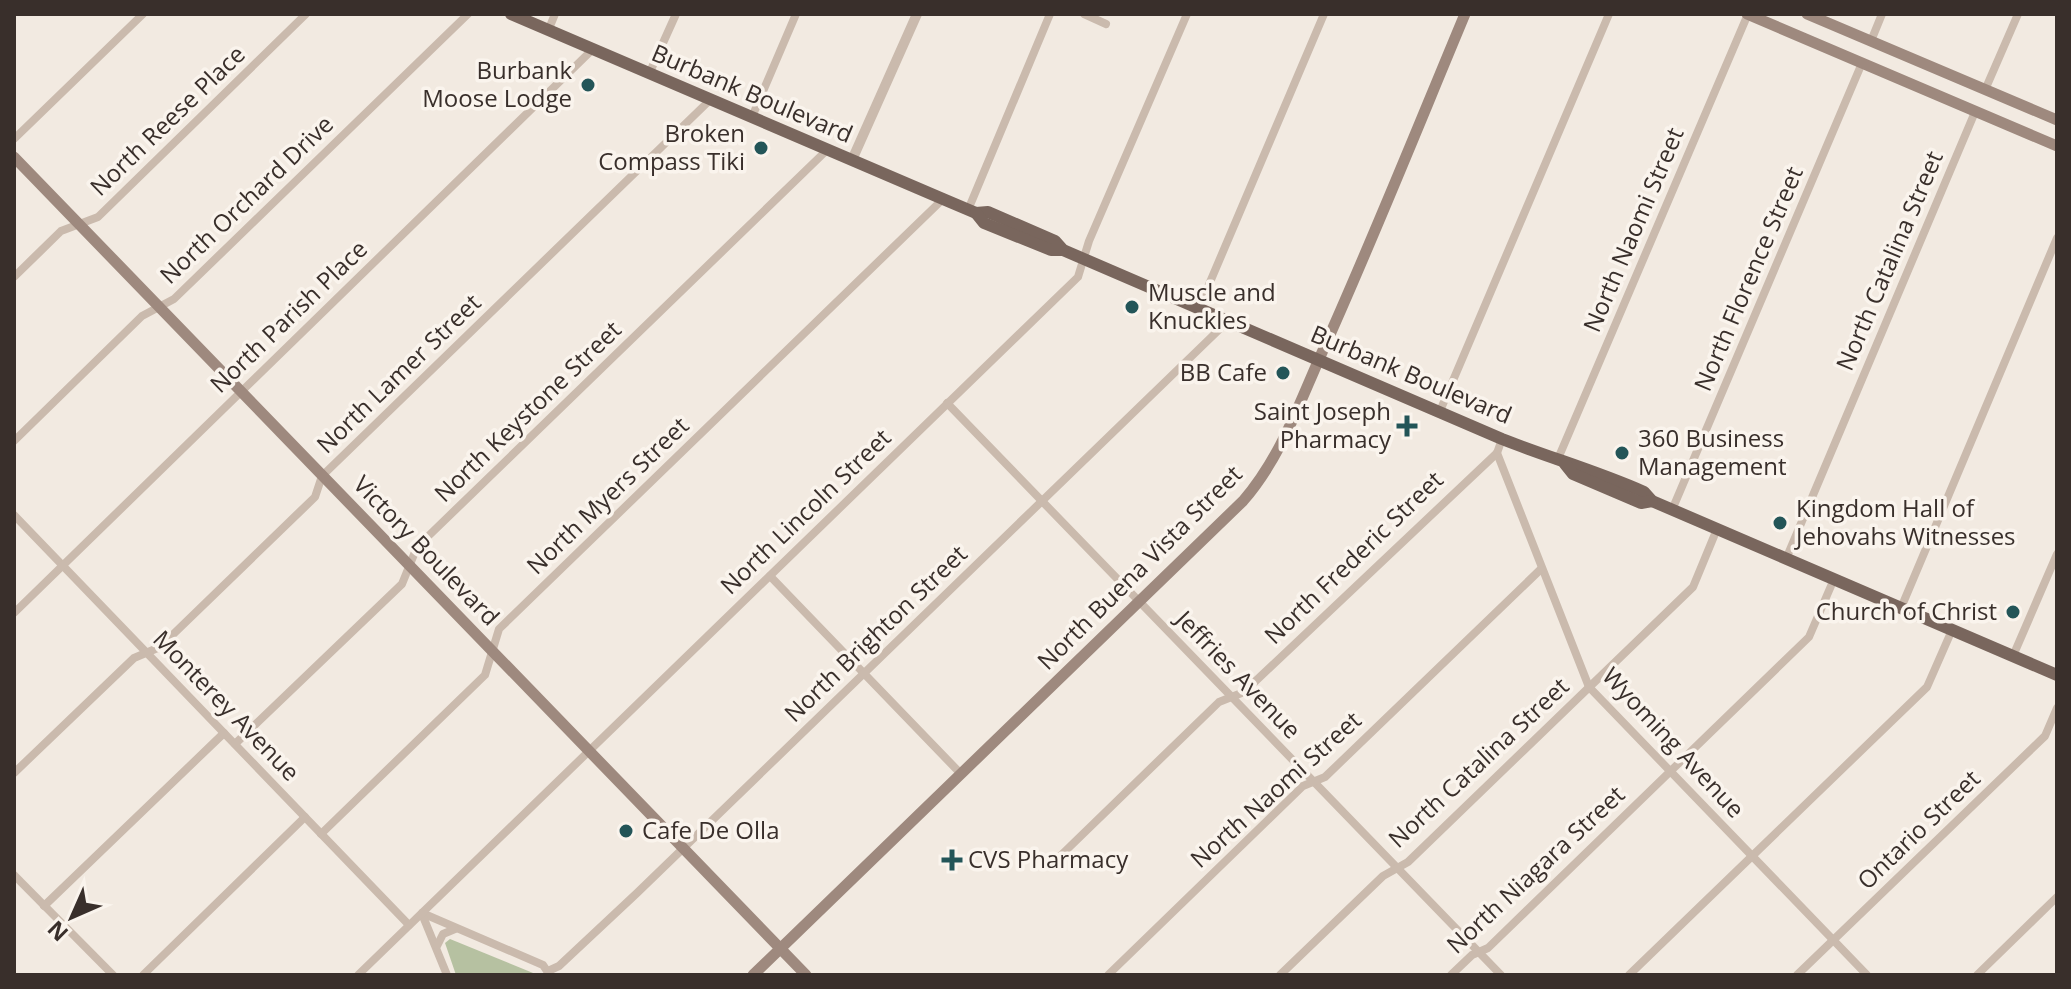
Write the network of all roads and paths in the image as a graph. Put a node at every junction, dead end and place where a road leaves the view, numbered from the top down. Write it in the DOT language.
graph roads {
  1 [pos="143,14"];
  2 [pos="306,14"];
  3 [pos="468,14"];
  4 [pos="511,14"];
  5 [pos="555,14"];
  6 [pos="676,14"];
  7 [pos="796,14"];
  8 [pos="917,14"];
  9 [pos="1050,14"];
  10 [pos="1084,14"];
  11 [pos="1187,14"];
  12 [pos="1324,14"];
  13 [pos="1465,14"];
  14 [pos="1609,14"];
  15 [pos="1748,14"];
  16 [pos="1807,14"];
  17 [pos="1882,14"];
  18 [pos="2018,14"];
  19 [pos="1106,24"];
  20 [pos="548,31"];
  21 [pos="1871,41"];
  22 [pos="592,50"];
  23 [pos="1862,63"];
  24 [pos="649,74"];
  25 [pos="1985,90"];
  26 [pos="710,100"];
  27 [pos="1975,112"];
  28 [pos="752,117"];
  29 [pos="2057,120"];
  30 [pos="14,139"];
  31 [pos="2057,146"];
  32 [pos="827,150"];
  33 [pos="14,157"];
  34 [pos="852,160"];
  35 [pos="943,199"];
  36 [pos="972,211"];
  37 [pos="79,224"];
  38 [pos="2057,238"];
  39 [pos="1084,259"];
  40 [pos="14,277"];
  41 [pos="159,307"];
  42 [pos="1199,308"];
  43 [pos="1228,321"];
  44 [pos="1319,360"];
  45 [pos="241,392"];
  46 [pos="947,403"];
  47 [pos="1440,411"];
  48 [pos="1502,439"];
  49 [pos="14,441"];
  50 [pos="1497,453"];
  51 [pos="1561,463"];
  52 [pos="322,476"];
  53 [pos="1042,501"];
  54 [pos="1672,510"];
  55 [pos="14,515"];
  56 [pos="1717,529"];
  57 [pos="2057,554"];
  58 [pos="1786,559"];
  59 [pos="63,565"];
  60 [pos="409,565"];
  61 [pos="1541,569"];
  62 [pos="770,576"];
  63 [pos="1834,579"];
  64 [pos="1140,602"];
  65 [pos="1901,608"];
  66 [pos="14,613"];
  67 [pos="1952,630"];
  68 [pos="147,652"];
  69 [pos="493,652"];
  70 [pos="2013,656"];
  71 [pos="864,674"];
  72 [pos="2057,675"];
  73 [pos="1589,687"];
  74 [pos="1231,697"];
  75 [pos="2057,708"];
  76 [pos="224,733"];
  77 [pos="235,744"];
  78 [pos="588,750"];
  79 [pos="1670,771"];
  80 [pos="14,773"];
  81 [pos="961,774"];
  82 [pos="1314,781"];
  83 [pos="305,817"];
  84 [pos="321,834"];
  85 [pos="683,847"];
  86 [pos="1752,856"];
  87 [pos="1053,863"];
  88 [pos="1397,868"];
  89 [pos="14,875"];
  90 [pos="2057,897"];
  91 [pos="44,906"];
  92 [pos="422,913"];
  93 [pos="409,925"];
  94 [pos="455,929"];
  95 [pos="1833,940"];
  96 [pos="437,946"];
  97 [pos="781,949"];
  98 [pos="1478,952"];
  99 [pos="549,973"];
  100 [pos="113,975"];
  101 [pos="143,975"];
  102 [pos="358,975"];
  103 [pos="447,975"];
  104 [pos="753,975"];
  105 [pos="806,975"];
  106 [pos="1108,975"];
  107 [pos="1280,975"];
  108 [pos="1451,975"];
  109 [pos="1501,975"];
  110 [pos="1629,975"];
  111 [pos="1797,975"];
  112 [pos="1867,975"];
  113 [pos="1977,975"];
  1 -- 30 [label="street"];
  2 -- 37 [label="street, North Reese Place"];
  3 -- 41 [label="street, North Orchard Drive"];
  4 -- 20 [label="main road, Burbank Boulevard"];
  5 -- 20 [label="street"];
  6 -- 24 [label="street"];
  7 -- 28 [label="street"];
  8 -- 34 [label="street"];
  9 -- 36 [label="street"];
  10 -- 19 [label="street"];
  11 -- 39 [label="street, North Lincoln Street"];
  12 -- 42 [label="street"];
  13 -- 44 [label="main road, North Buena Vista Street"];
  14 -- 47 [label="street"];
  15 -- 23 [label="main road"];
  15 -- 51 [label="street, North Naomi Street"];
  16 -- 21 [label="main road"];
  17 -- 21 [label="street"];
  18 -- 25 [label="street"];
  20 -- 22 [label="main road, Burbank Boulevard"];
  21 -- 25 [label="main road"];
  22 -- 24 [label="main road, Burbank Boulevard"];
  22 -- 45 [label="street, North Parish Place"];
  23 -- 27 [label="main road"];
  23 -- 54 [label="street, North Florence Street"];
  24 -- 26 [label="main road, Burbank Boulevard"];
  25 -- 29 [label="main road"];
  26 -- 28 [label="main road, Burbank Boulevard"];
  26 -- 52 [label="street, North Lamer Street"];
  27 -- 31 [label="main road"];
  27 -- 58 [label="street, North Catalina Street"];
  28 -- 32 [label="main road, Burbank Boulevard"];
  32 -- 34 [label="main road, Burbank Boulevard"];
  32 -- 60 [label="street, North Keystone Street"];
  33 -- 37 [label="main road, Victory Boulevard"];
  34 -- 35 [label="main road, Burbank Boulevard"];
  35 -- 36 [label="main road, Burbank Boulevard"];
  35 -- 69 [label="street, North Myers Street"];
  36 -- 39 [label="main road, Burbank Boulevard"];
  37 -- 40 [label="street, North Reese Place"];
  37 -- 41 [label="main road, Victory Boulevard"];
  38 -- 65 [label="street"];
  39 -- 42 [label="main road, Burbank Boulevard"];
  39 -- 46 [label="street, North Lincoln Street"];
  41 -- 45 [label="main road, Victory Boulevard"];
  41 -- 49 [label="street, North Orchard Drive"];
  42 -- 43 [label="main road, Burbank Boulevard"];
  43 -- 44 [label="main road, Burbank Boulevard"];
  43 -- 53 [label="street, North Brighton Street"];
  44 -- 47 [label="main road, Burbank Boulevard"];
  44 -- 64 [label="main road, North Buena Vista Street"];
  45 -- 52 [label="main road, Victory Boulevard"];
  45 -- 59 [label="street, North Parish Place"];
  46 -- 53 [label="street, Jeffries Avenue"];
  46 -- 62 [label="street, North Lincoln Street"];
  47 -- 48 [label="main road, Burbank Boulevard"];
  48 -- 50 [label="street, North Frederic Street"];
  48 -- 51 [label="main road, Burbank Boulevard"];
  50 -- 61 [label="street, Wyoming Avenue"];
  50 -- 74 [label="street, North Frederic Street"];
  51 -- 54 [label="main road, Burbank Boulevard"];
  52 -- 60 [label="main road, Victory Boulevard"];
  52 -- 68 [label="street, North Lamer Street"];
  53 -- 64 [label="street, Jeffries Avenue"];
  53 -- 71 [label="street, North Brighton Street"];
  54 -- 56 [label="main road, Burbank Boulevard"];
  55 -- 59 [label="street, Monterey Avenue"];
  56 -- 58 [label="main road, Burbank Boulevard"];
  56 -- 73 [label="street, North Catalina Street"];
  57 -- 70 [label="street"];
  58 -- 63 [label="main road, Burbank Boulevard"];
  59 -- 66 [label="street, North Parish Place"];
  59 -- 68 [label="street, Monterey Avenue"];
  60 -- 69 [label="main road, Victory Boulevard"];
  60 -- 77 [label="street, North Keystone Street"];
  61 -- 73 [label="street, Wyoming Avenue"];
  61 -- 82 [label="street, North Naomi Street"];
  62 -- 71 [label="street"];
  62 -- 78 [label="street, North Lincoln Street"];
  63 -- 65 [label="main road, Burbank Boulevard"];
  63 -- 79 [label="street, North Niagara Street"];
  64 -- 74 [label="street, Jeffries Avenue"];
  64 -- 81 [label="main road, North Buena Vista Street"];
  65 -- 67 [label="main road, Burbank Boulevard"];
  67 -- 70 [label="main road, Burbank Boulevard"];
  67 -- 86 [label="street"];
  68 -- 76 [label="street, Monterey Avenue"];
  68 -- 80 [label="street, North Lamer Street"];
  69 -- 78 [label="main road, Victory Boulevard"];
  69 -- 84 [label="street, North Myers Street"];
  70 -- 72 [label="main road, Burbank Boulevard"];
  71 -- 81 [label="street"];
  71 -- 85 [label="street, North Brighton Street"];
  73 -- 79 [label="street, Wyoming Avenue"];
  73 -- 88 [label="street, North Catalina Street"];
  74 -- 82 [label="street, Jeffries Avenue"];
  74 -- 87 [label="street, North Frederic Street"];
  75 -- 95 [label="street, Ontario Street"];
  76 -- 77 [label="street, Monterey Avenue"];
  76 -- 91 [label="street"];
  77 -- 83 [label="street, Monterey Avenue"];
  78 -- 85 [label="main road, Victory Boulevard"];
  78 -- 92 [label="street, North Lincoln Street"];
  79 -- 86 [label="street, Wyoming Avenue"];
  79 -- 98 [label="street, North Niagara Street"];
  81 -- 97 [label="main road, North Buena Vista Street"];
  82 -- 88 [label="street, Jeffries Avenue"];
  82 -- 106 [label="street, North Naomi Street"];
  83 -- 84 [label="street, Monterey Avenue"];
  83 -- 101 [label="street"];
  84 -- 93 [label="street, Monterey Avenue"];
  85 -- 97 [label="main road, Victory Boulevard"];
  85 -- 99 [label="street, North Brighton Street"];
  86 -- 95 [label="street, Wyoming Avenue"];
  86 -- 110 [label="street"];
  88 -- 98 [label="street, Jeffries Avenue"];
  88 -- 107 [label="street, North Catalina Street"];
  89 -- 91 [label="street"];
  90 -- 113 [label="street"];
  91 -- 100 [label="street"];
  92 -- 93 [label="street, North Lincoln Street"];
  92 -- 94 [label="street"];
  92 -- 96 [label="street"];
  93 -- 102 [label="street, North Lincoln Street"];
  94 -- 96 [label="street"];
  94 -- 99 [label="street"];
  95 -- 111 [label="street, Ontario Street"];
  95 -- 112 [label="street, Wyoming Avenue"];
  96 -- 103 [label="street"];
  97 -- 104 [label="main road, North Buena Vista Street"];
  97 -- 105 [label="main road, Victory Boulevard"];
  98 -- 108 [label="street, North Niagara Street"];
  98 -- 109 [label="street, Jeffries Avenue"];
}
